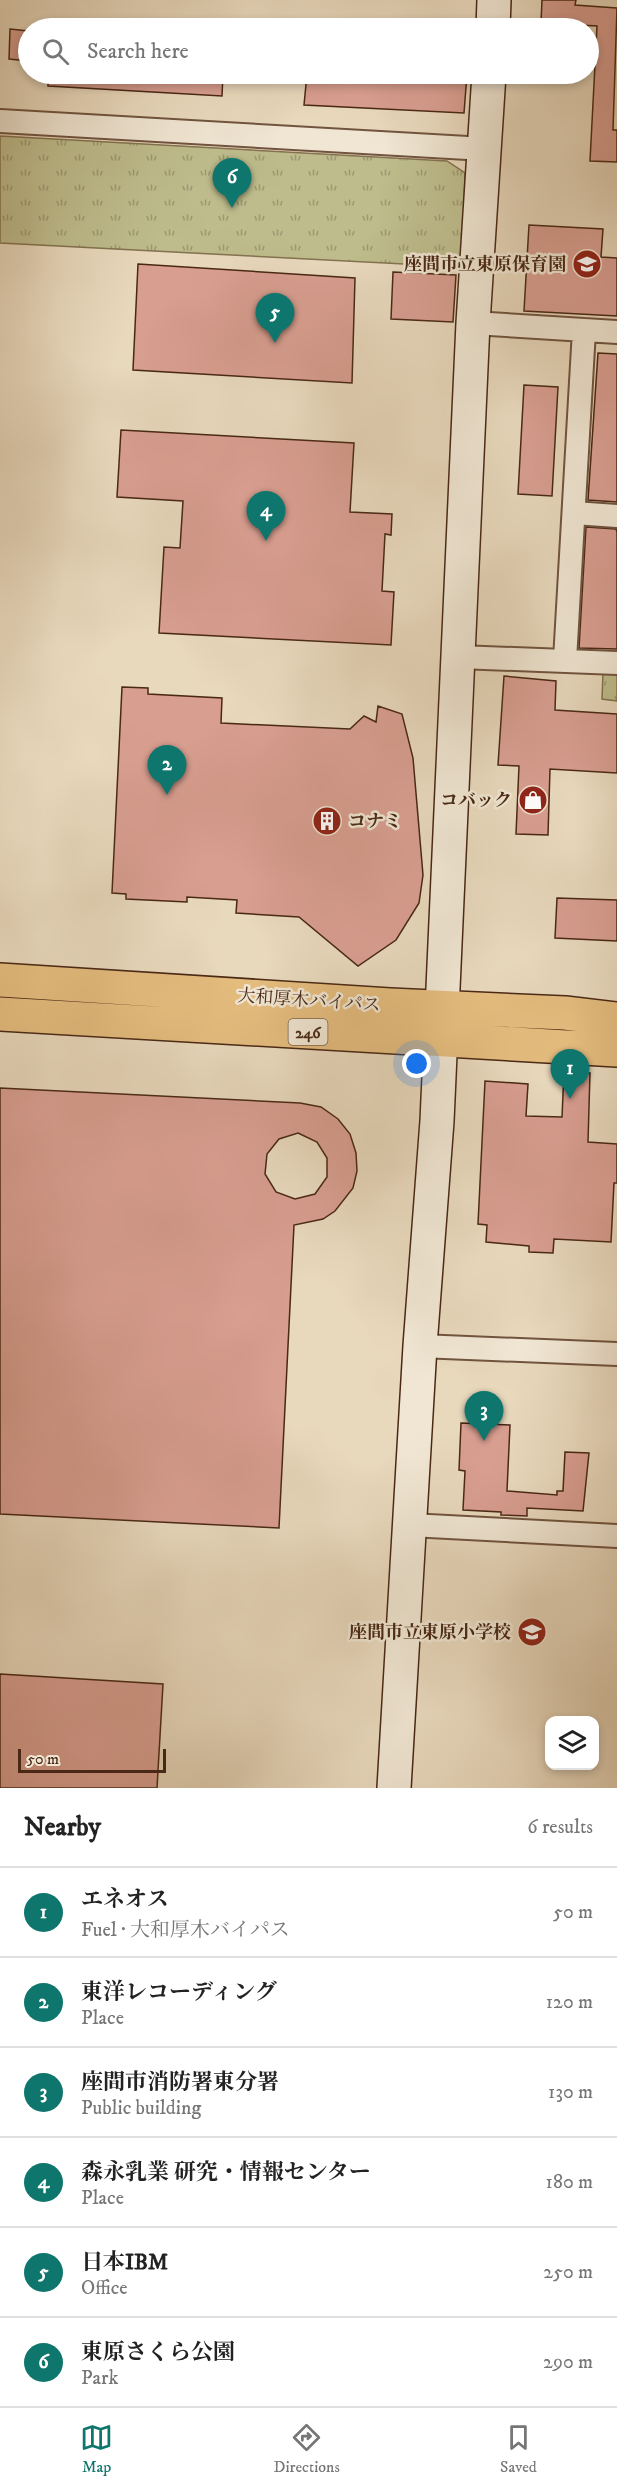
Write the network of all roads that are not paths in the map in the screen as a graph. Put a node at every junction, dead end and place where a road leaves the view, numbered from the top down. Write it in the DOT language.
graph roads {
  1 [pos="495,0"];
  2 [pos="494,18"];
  3 [pos="488,84"];
  4 [pos="0,121"];
  5 [pos="485,149"];
  6 [pos="473,323"];
  7 [pos="584,330"];
  8 [pos="617,332"];
  9 [pos="574,513"];
  10 [pos="617,516"];
  11 [pos="459,657"];
  12 [pos="565,660"];
  13 [pos="617,663"];
  14 [pos="0,980"];
  15 [pos="442,1008"];
  16 [pos="0,1014"];
  17 [pos="617,1018"];
  18 [pos="441,1040"];
  19 [pos="617,1050"];
  20 [pos="420,1346"];
  21 [pos="617,1354"];
  22 [pos="410,1524"];
  23 [pos="617,1536"];
  24 [pos="394,1788"];
  1 -- 2 [label="street"];
  3 -- 5 [label="street"];
  4 -- 5 [label="street"];
  5 -- 6 [label="street"];
  6 -- 7 [label="street"];
  6 -- 11 [label="street"];
  7 -- 8 [label="street"];
  7 -- 9 [label="street"];
  9 -- 10 [label="street"];
  9 -- 12 [label="street"];
  11 -- 12 [label="street"];
  11 -- 15 [label="street"];
  12 -- 13 [label="street"];
  14 -- 15 [label="highway, 大和厚木バイパス / 246"];
  15 -- 17 [label="highway, 大和厚木バイパス / 246"];
  15 -- 18 [label="street"];
  16 -- 18 [label="highway, 大和厚木バイパス / 246"];
  18 -- 19 [label="highway, 大和厚木バイパス / 246"];
  18 -- 20 [label="street"];
  20 -- 21 [label="street"];
  20 -- 22 [label="street"];
  22 -- 23 [label="street"];
  22 -- 24 [label="street"];
}
